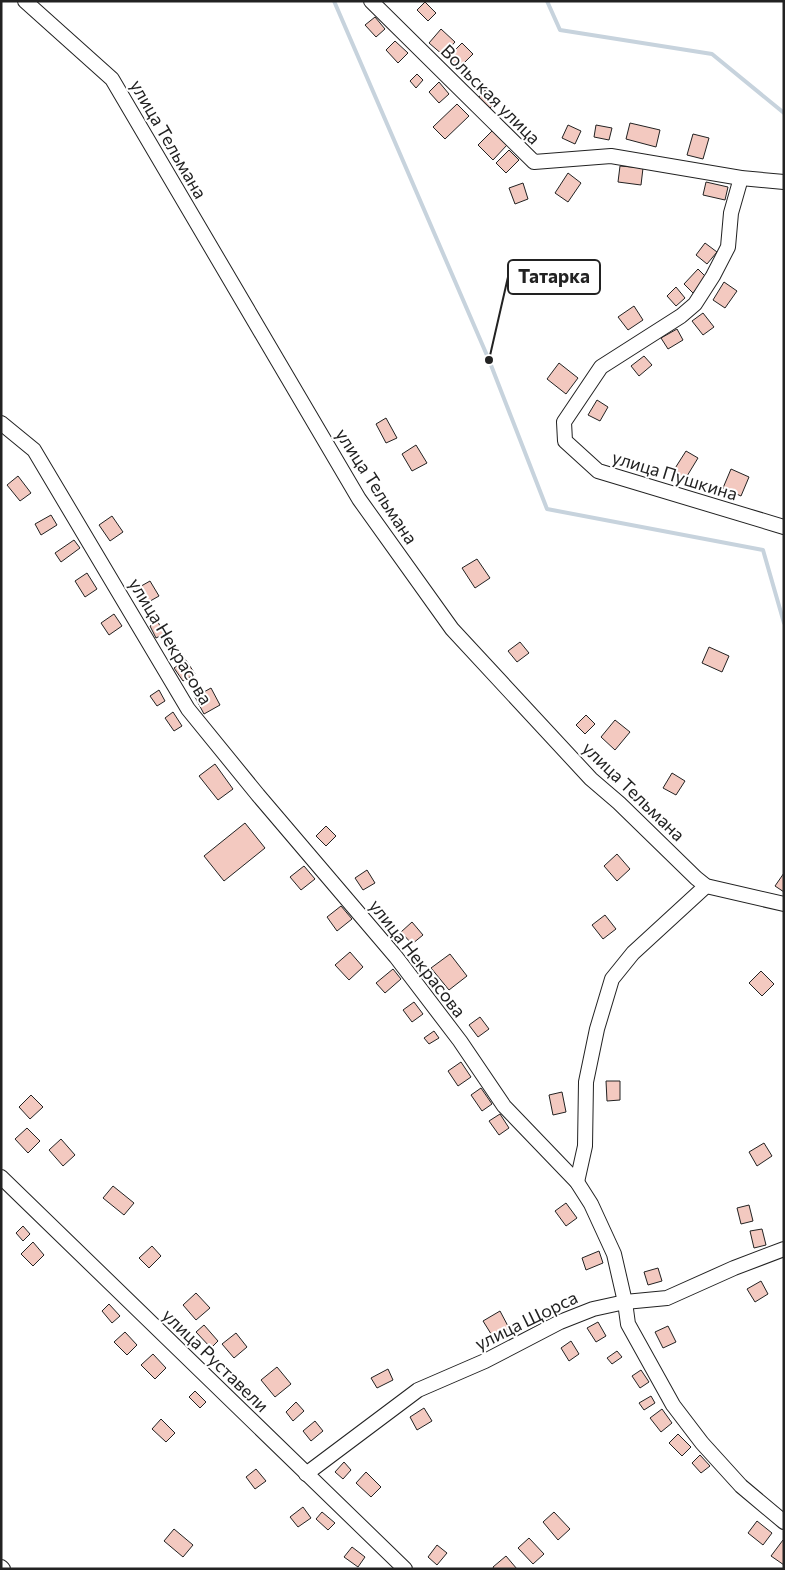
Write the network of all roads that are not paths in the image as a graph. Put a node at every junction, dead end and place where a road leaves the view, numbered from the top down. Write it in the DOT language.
graph roads {
  1 [pos="25,1"];
  2 [pos="371,1"];
  3 [pos="741,178"];
  4 [pos="784,182"];
  5 [pos="1,423"];
  6 [pos="784,527"];
  7 [pos="706,886"];
  8 [pos="784,904"];
  9 [pos="1,1177"];
  10 [pos="577,1182"];
  11 [pos="784,1249"];
  12 [pos="625,1302"];
  13 [pos="306,1474"];
  14 [pos="784,1522"];
  15 [pos="405,1569"];
  1 -- 7 [label="street, улица Тельмана"];
  2 -- 3 [label="street, Вольская улица"];
  3 -- 4 [label="street, Вольская улица"];
  3 -- 6 [label="street, улица Пушкина"];
  5 -- 10 [label="street, улица Некрасова"];
  7 -- 8 [label="street"];
  7 -- 10 [label="street"];
  9 -- 13 [label="street, улица Руставели"];
  10 -- 12 [label="street, улица Некрасова"];
  11 -- 12 [label="street, улица Щорса"];
  12 -- 13 [label="street, улица Щорса"];
  12 -- 14 [label="street, улица Некрасова"];
  13 -- 15 [label="street, улица Руставели"];
}
